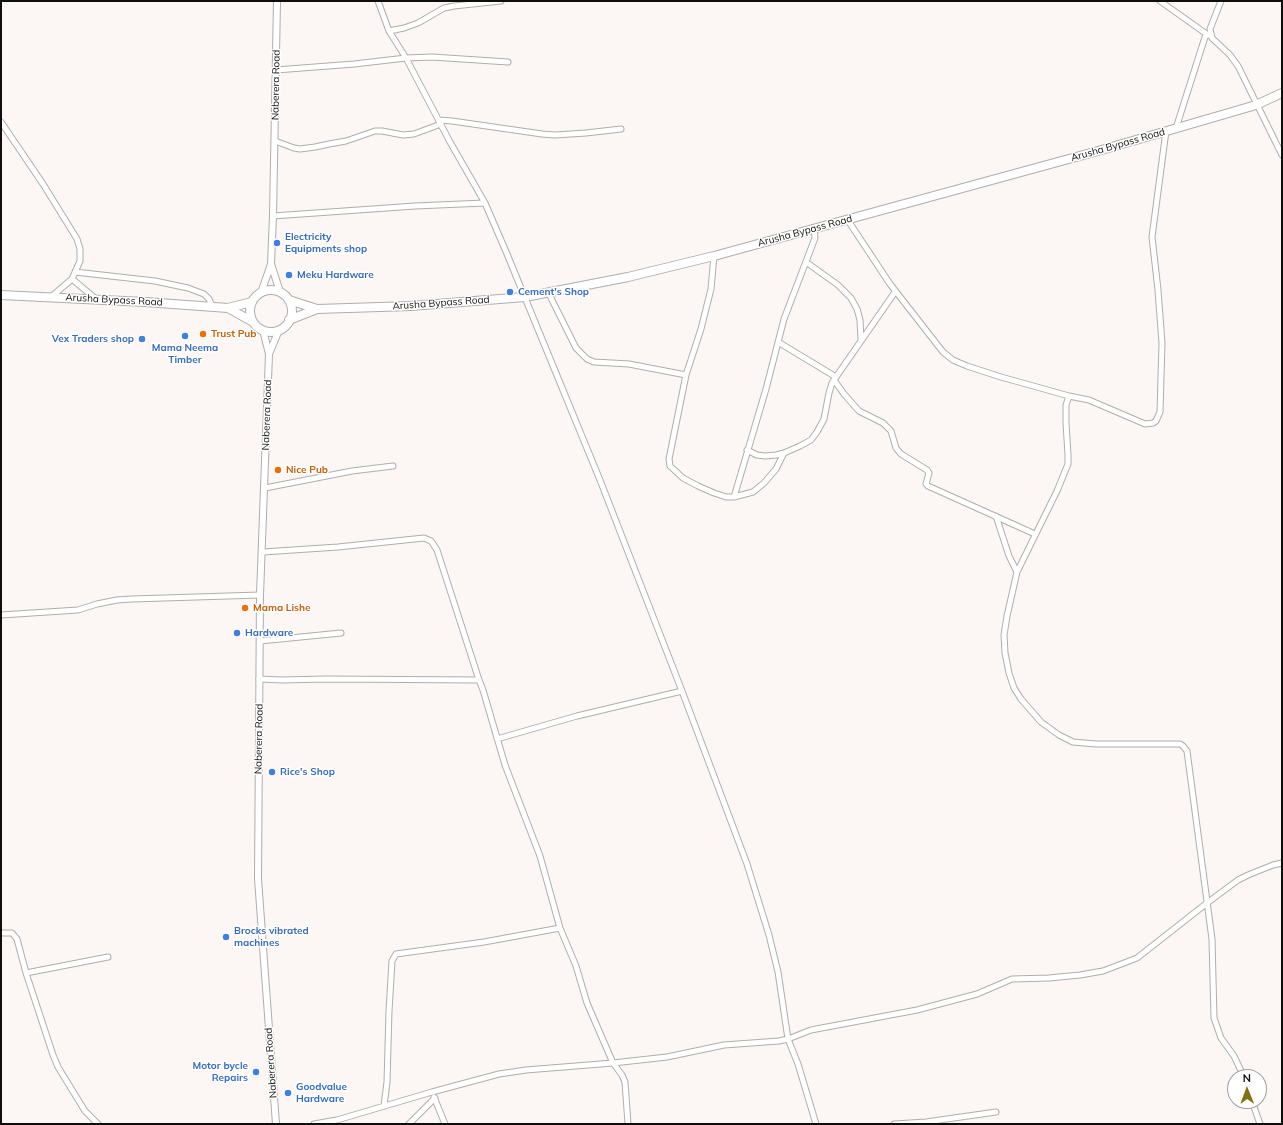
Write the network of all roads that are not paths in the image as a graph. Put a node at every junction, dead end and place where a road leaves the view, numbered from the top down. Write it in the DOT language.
graph roads {
  1 [pos="277,1"];
  2 [pos="378,1"];
  3 [pos="501,1"];
  4 [pos="1160,1"];
  5 [pos="1220,1"];
  6 [pos="389,30"];
  7 [pos="1206,34"];
  8 [pos="1212,38"];
  9 [pos="406,58"];
  10 [pos="508,62"];
  11 [pos="276,70"];
  12 [pos="1282,93"];
  13 [pos="1256,105"];
  14 [pos="1,122"];
  15 [pos="440,122"];
  16 [pos="1176,128"];
  17 [pos="621,129"];
  18 [pos="1166,131"];
  19 [pos="275,141"];
  20 [pos="1282,156"];
  21 [pos="485,203"];
  22 [pos="274,216"];
  23 [pos="848,219"];
  24 [pos="814,228"];
  25 [pos="714,256"];
  26 [pos="806,262"];
  27 [pos="271,264"];
  28 [pos="75,272"];
  29 [pos="72,279"];
  30 [pos="280,292"];
  31 [pos="548,292"];
  32 [pos="895,292"];
  33 [pos="261,293"];
  34 [pos="1,295"];
  35 [pos="51,297"];
  36 [pos="525,297"];
  37 [pos="97,300"];
  38 [pos="289,300"];
  39 [pos="252,302"];
  40 [pos="212,306"];
  41 [pos="228,308"];
  42 [pos="317,310"];
  43 [pos="289,320"];
  44 [pos="253,322"];
  45 [pos="263,330"];
  46 [pos="279,330"];
  47 [pos="861,340"];
  48 [pos="778,342"];
  49 [pos="268,354"];
  50 [pos="686,375"];
  51 [pos="835,378"];
  52 [pos="1069,396"];
  53 [pos="747,450"];
  54 [pos="784,453"];
  55 [pos="393,466"];
  56 [pos="265,488"];
  57 [pos="734,497"];
  58 [pos="996,516"];
  59 [pos="1035,534"];
  60 [pos="263,552"];
  61 [pos="1017,572"];
  62 [pos="260,595"];
  63 [pos="1,614"];
  64 [pos="341,633"];
  65 [pos="260,641"];
  66 [pos="260,679"];
  67 [pos="479,680"];
  68 [pos="682,690"];
  69 [pos="497,739"];
  70 [pos="1282,863"];
  71 [pos="1207,903"];
  72 [pos="560,928"];
  73 [pos="1,933"];
  74 [pos="108,957"];
  75 [pos="26,972"];
  76 [pos="788,1039"];
  77 [pos="613,1063"];
  78 [pos="1240,1069"];
  79 [pos="432,1092"];
  80 [pos="435,1098"];
  81 [pos="384,1106"];
  82 [pos="1255,1109"];
  83 [pos="996,1112"];
  84 [pos="337,1122"];
  85 [pos="98,1124"];
  86 [pos="276,1124"];
  87 [pos="314,1124"];
  88 [pos="409,1124"];
  89 [pos="445,1124"];
  90 [pos="628,1124"];
  91 [pos="816,1124"];
  92 [pos="894,1124"];
  93 [pos="1260,1124"];
  1 -- 11 [label="street, Naberera Road"];
  2 -- 6 [label="street"];
  3 -- 6 [label="street"];
  4 -- 7 [label="street"];
  5 -- 8 [label="street"];
  6 -- 9 [label="street"];
  7 -- 8 [label="street"];
  7 -- 16 [label="street"];
  8 -- 13 [label="street"];
  9 -- 10 [label="street"];
  9 -- 11 [label="street"];
  9 -- 15 [label="street"];
  11 -- 19 [label="street, Naberera Road"];
  12 -- 13 [label="main road, Arusha Bypass Road"];
  13 -- 16 [label="main road, Arusha Bypass Road"];
  13 -- 20 [label="street"];
  14 -- 28 [label="street"];
  15 -- 17 [label="street"];
  15 -- 19 [label="street"];
  15 -- 21 [label="street"];
  16 -- 18 [label="main road, Arusha Bypass Road"];
  18 -- 23 [label="main road, Arusha Bypass Road"];
  18 -- 52 [label="street"];
  19 -- 22 [label="street, Naberera Road"];
  21 -- 22 [label="street"];
  21 -- 36 [label="street"];
  22 -- 27 [label="street, Naberera Road"];
  23 -- 24 [label="main road, Arusha Bypass Road"];
  23 -- 32 [label="street"];
  24 -- 25 [label="main road, Arusha Bypass Road"];
  24 -- 26 [label="street"];
  25 -- 31 [label="main road, Arusha Bypass Road"];
  25 -- 50 [label="street"];
  26 -- 47 [label="street"];
  26 -- 48 [label="street"];
  27 -- 30 [label="street, Naberera Road"];
  27 -- 33 [label="street, Naberera Road"];
  28 -- 29 [label="street"];
  28 -- 40 [label="street"];
  29 -- 35 [label="street"];
  29 -- 37 [label="street"];
  30 -- 33 [label="main road"];
  30 -- 38 [label="main road, Arusha Bypass Road"];
  31 -- 36 [label="main road, Arusha Bypass Road"];
  31 -- 50 [label="street"];
  32 -- 47 [label="street"];
  32 -- 52 [label="street"];
  33 -- 39 [label="main road"];
  34 -- 35 [label="main road, Arusha Bypass Road"];
  35 -- 37 [label="main road, Arusha Bypass Road"];
  36 -- 42 [label="main road, Arusha Bypass Road"];
  36 -- 68 [label="street"];
  37 -- 40 [label="main road, Arusha Bypass Road"];
  38 -- 42 [label="main road, Arusha Bypass Road"];
  38 -- 43 [label="main road"];
  39 -- 41 [label="main road, Arusha Bypass Road"];
  39 -- 44 [label="main road"];
  40 -- 41 [label="main road, Arusha Bypass Road"];
  41 -- 44 [label="main road, Arusha Bypass Road"];
  42 -- 43 [label="main road, Arusha Bypass Road"];
  43 -- 46 [label="main road, Arusha Bypass Road"];
  44 -- 45 [label="main road, Arusha Bypass Road"];
  45 -- 46 [label="main road"];
  45 -- 49 [label="street, Naberera Road"];
  46 -- 49 [label="street, Naberera Road"];
  47 -- 51 [label="street"];
  48 -- 51 [label="street"];
  48 -- 53 [label="street"];
  49 -- 56 [label="street, Naberera Road"];
  50 -- 57 [label="street"];
  51 -- 54 [label="street"];
  51 -- 58 [label="street"];
  52 -- 59 [label="street"];
  53 -- 54 [label="street"];
  53 -- 57 [label="street"];
  54 -- 57 [label="street"];
  55 -- 56 [label="street"];
  56 -- 60 [label="street, Naberera Road"];
  58 -- 59 [label="street"];
  58 -- 61 [label="street"];
  59 -- 61 [label="street"];
  60 -- 62 [label="street, Naberera Road"];
  60 -- 67 [label="street"];
  61 -- 71 [label="street"];
  62 -- 63 [label="street"];
  62 -- 65 [label="street, Naberera Road"];
  64 -- 65 [label="street"];
  65 -- 66 [label="street, Naberera Road"];
  66 -- 67 [label="street"];
  66 -- 86 [label="street, Naberera Road"];
  67 -- 69 [label="street"];
  68 -- 69 [label="street"];
  68 -- 76 [label="street"];
  69 -- 72 [label="street"];
  70 -- 71 [label="street"];
  71 -- 76 [label="street"];
  71 -- 78 [label="street"];
  72 -- 77 [label="street"];
  72 -- 81 [label="street"];
  73 -- 75 [label="street"];
  74 -- 75 [label="street"];
  75 -- 85 [label="street"];
  76 -- 77 [label="street"];
  76 -- 91 [label="street"];
  77 -- 79 [label="street"];
  77 -- 90 [label="street"];
  79 -- 80 [label="street"];
  79 -- 81 [label="street"];
  80 -- 88 [label="street"];
  80 -- 89 [label="street"];
  81 -- 84 [label="street"];
  82 -- 93 [label="street"];
  83 -- 92 [label="street"];
  84 -- 87 [label="street"];
}
